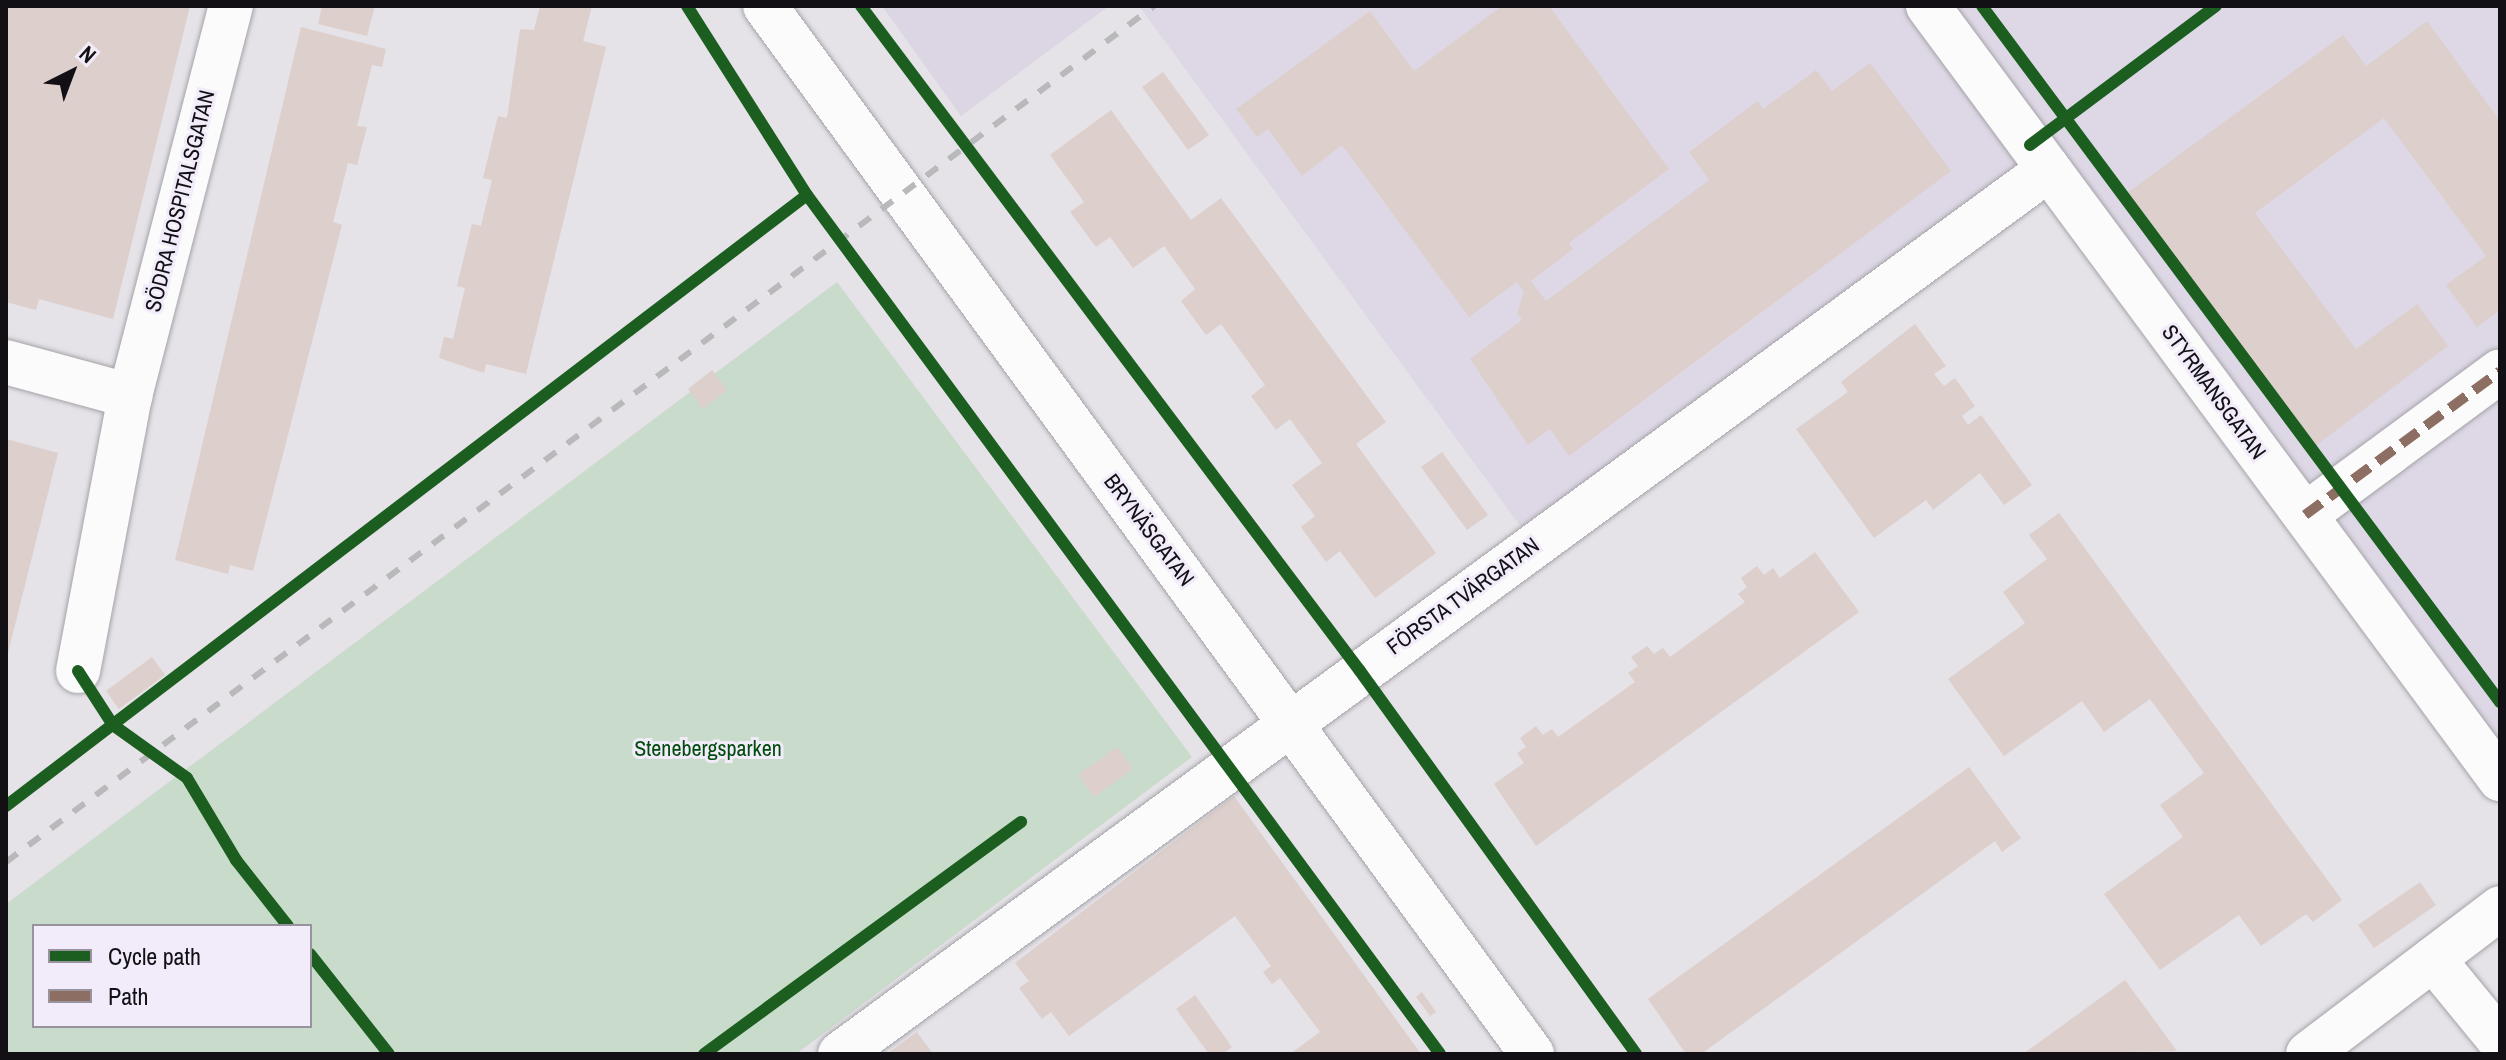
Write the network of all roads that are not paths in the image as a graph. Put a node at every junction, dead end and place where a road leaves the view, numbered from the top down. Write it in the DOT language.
graph roads {
  1 [pos="231,6"];
  2 [pos="765,6"];
  3 [pos="1928,6"];
  4 [pos="2049,169"];
  5 [pos="6,362"];
  6 [pos="2500,371"];
  7 [pos="130,396"];
  8 [pos="2305,515"];
  9 [pos="78,671"];
  10 [pos="1292,722"];
  11 [pos="2500,779"];
  12 [pos="2500,908"];
  13 [pos="2433,959"];
  14 [pos="2500,1041"];
  15 [pos="840,1054"];
  16 [pos="1532,1054"];
  17 [pos="2308,1054"];
  1 -- 7 [label="street, SÖDRA HOSPITALSGATAN"];
  2 -- 10 [label="street, BRYNÄSGATAN"];
  3 -- 4 [label="street, STYRMANSGATAN"];
  4 -- 8 [label="street, STYRMANSGATAN"];
  4 -- 10 [label="street, FÖRSTA TVÄRGATAN"];
  5 -- 7 [label="street"];
  6 -- 8 [label="street"];
  7 -- 9 [label="street, SÖDRA HOSPITALSGATAN"];
  8 -- 11 [label="street, STYRMANSGATAN"];
  10 -- 15 [label="street, FÖRSTA TVÄRGATAN"];
  10 -- 16 [label="street, BRYNÄSGATAN"];
  12 -- 13 [label="street"];
  13 -- 14 [label="street"];
  13 -- 17 [label="street"];
}
